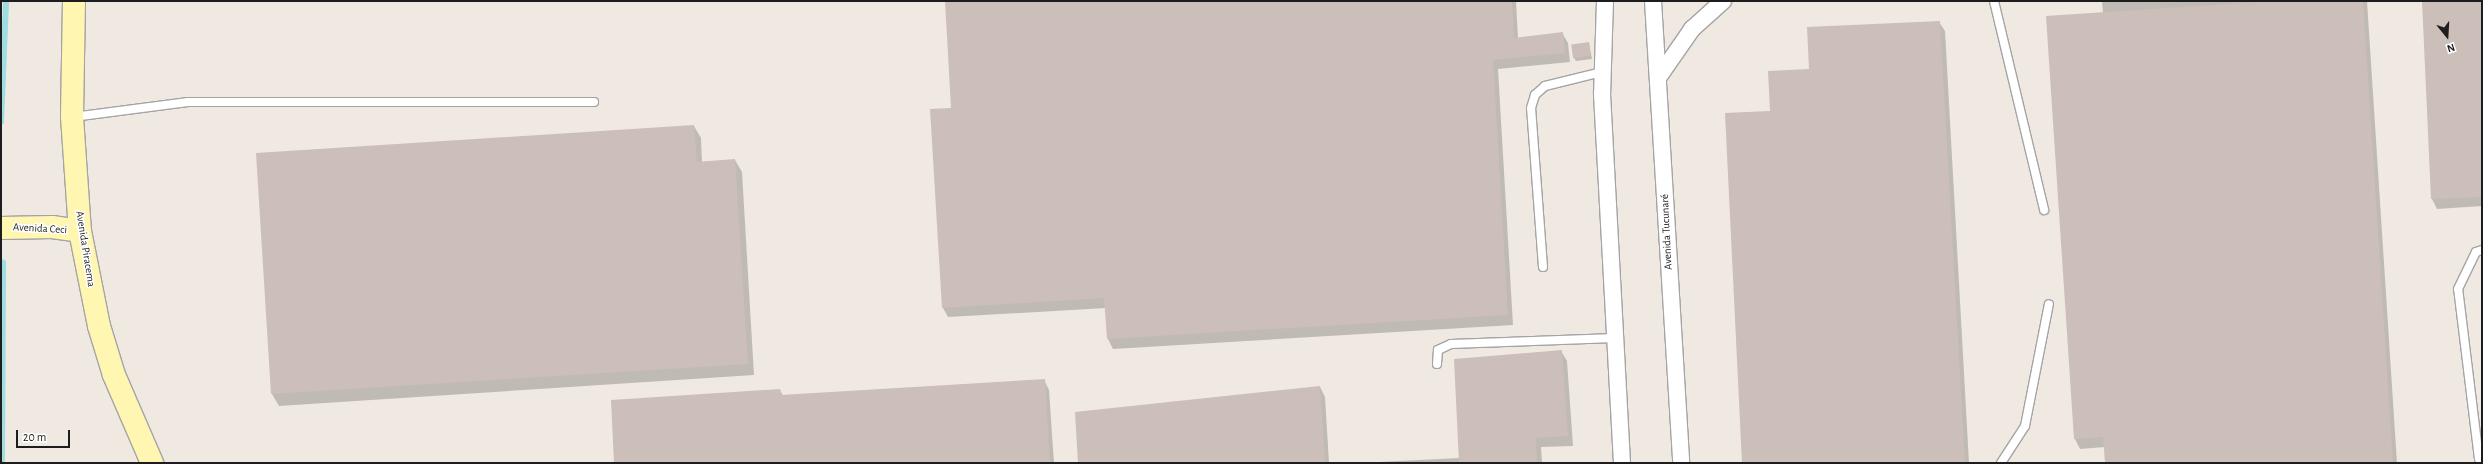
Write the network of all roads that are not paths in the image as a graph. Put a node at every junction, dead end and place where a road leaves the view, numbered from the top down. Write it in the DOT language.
graph roads {
  1 [pos="74,1"];
  2 [pos="1605,1"];
  3 [pos="1653,1"];
  4 [pos="1723,1"];
  5 [pos="1994,1"];
  6 [pos="1602,72"];
  7 [pos="1658,78"];
  8 [pos="594,102"];
  9 [pos="72,118"];
  10 [pos="2044,210"];
  11 [pos="5,230"];
  12 [pos="80,231"];
  13 [pos="2482,250"];
  14 [pos="1543,267"];
  15 [pos="2049,304"];
  16 [pos="1615,338"];
  17 [pos="1437,364"];
  18 [pos="2479,459"];
  19 [pos="152,463"];
  20 [pos="1622,463"];
  21 [pos="1681,463"];
  22 [pos="2001,463"];
  1 -- 9 [label="main road, Avenida Piracema"];
  2 -- 6 [label="street"];
  3 -- 7 [label="street, Avenida Tucunaré"];
  4 -- 7 [label="street"];
  5 -- 10 [label="lane"];
  6 -- 14 [label="lane"];
  6 -- 16 [label="street"];
  7 -- 21 [label="street, Avenida Tucunaré"];
  8 -- 9 [label="lane"];
  9 -- 12 [label="main road, Avenida Piracema"];
  11 -- 12 [label="main road, Avenida Ceci"];
  12 -- 19 [label="main road, Avenida Piracema"];
  13 -- 18 [label="lane"];
  15 -- 22 [label="lane"];
  16 -- 17 [label="lane"];
  16 -- 20 [label="street"];
}
